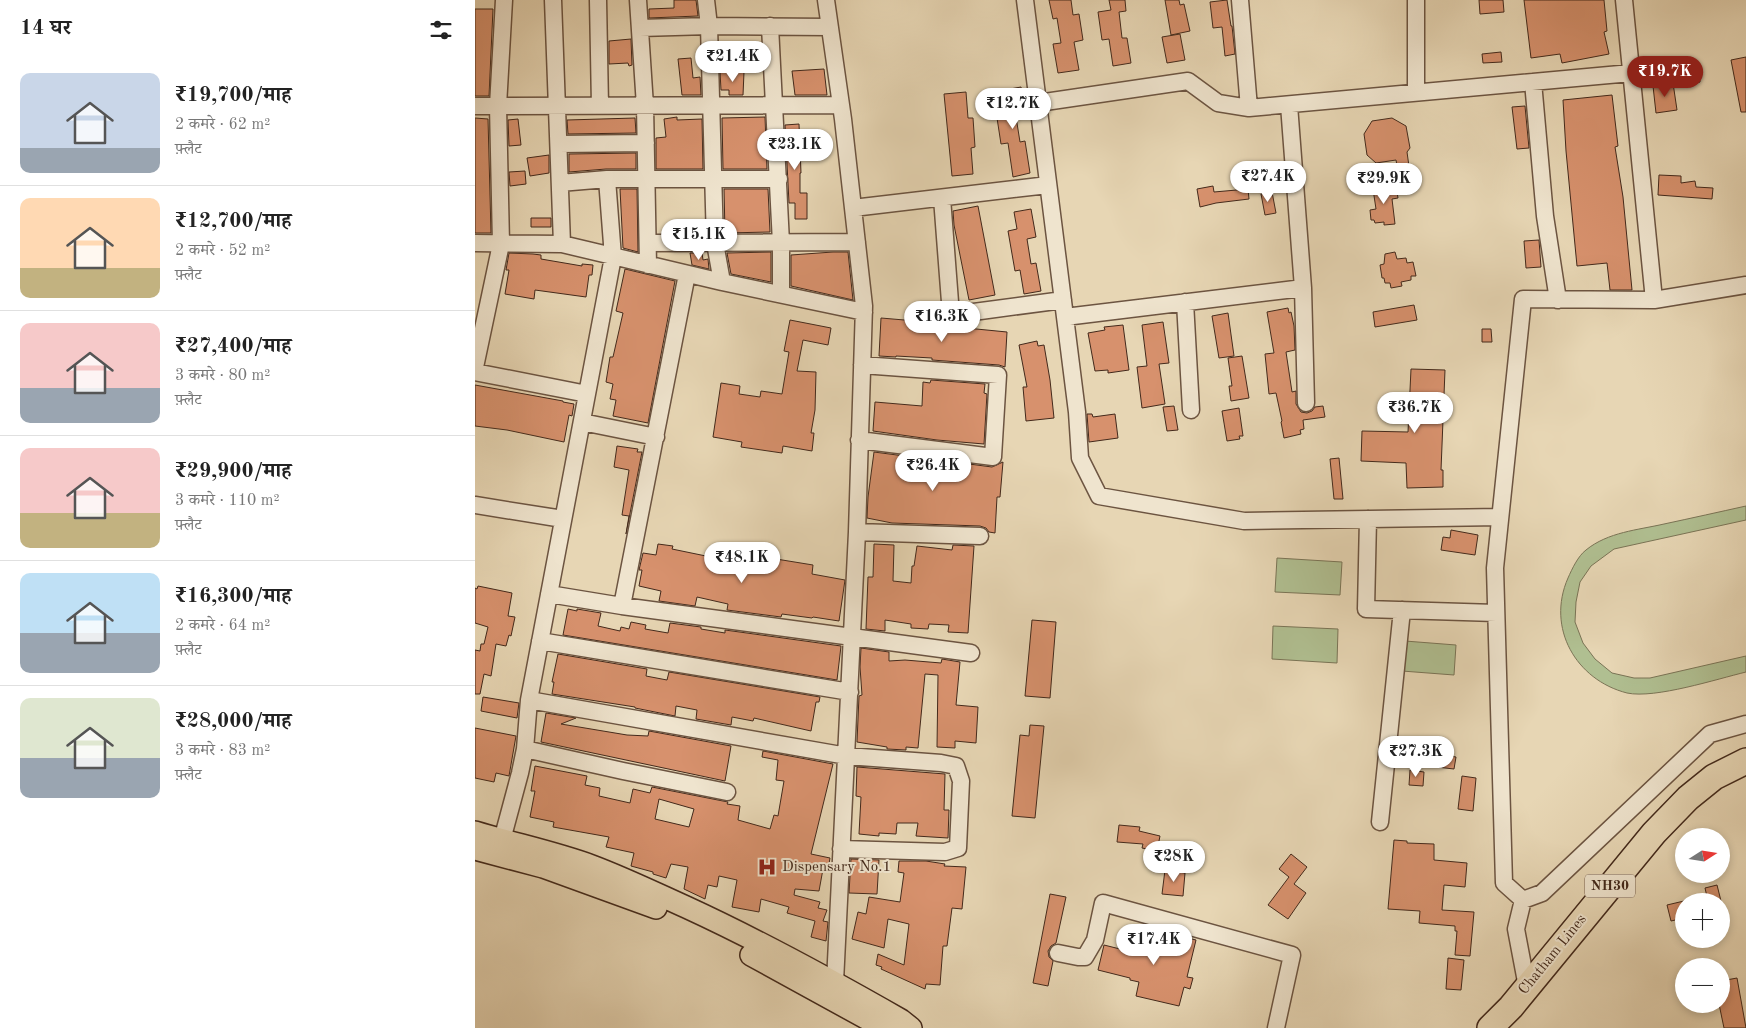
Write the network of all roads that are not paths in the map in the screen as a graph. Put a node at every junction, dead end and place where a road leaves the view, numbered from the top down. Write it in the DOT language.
graph roads {
  1 [pos="504,0"];
  2 [pos="553,0"];
  3 [pos="598,0"];
  4 [pos="638,0"];
  5 [pos="706,0"];
  6 [pos="827,0"];
  7 [pos="1025,0"];
  8 [pos="1240,0"];
  9 [pos="1416,0"];
  10 [pos="1624,0"];
  11 [pos="709,26"];
  12 [pos="771,26"];
  13 [pos="830,27"];
  14 [pos="640,28"];
  15 [pos="1631,73"];
  16 [pos="1533,82"];
  17 [pos="1416,92"];
  18 [pos="1038,102"];
  19 [pos="776,105"];
  20 [pos="841,105"];
  21 [pos="1289,105"];
  22 [pos="475,106"];
  23 [pos="498,106"];
  24 [pos="600,106"];
  25 [pos="645,106"];
  26 [pos="711,106"];
  27 [pos="558,107"];
  28 [pos="1249,108"];
  29 [pos="646,143"];
  30 [pos="559,144"];
  31 [pos="607,179"];
  32 [pos="779,179"];
  33 [pos="647,180"];
  34 [pos="713,180"];
  35 [pos="560,183"];
  36 [pos="1048,185"];
  37 [pos="942,198"];
  38 [pos="853,208"];
  39 [pos="857,242"];
  40 [pos="475,243"];
  41 [pos="715,243"];
  42 [pos="781,243"];
  43 [pos="501,244"];
  44 [pos="563,244"];
  45 [pos="648,244"];
  46 [pos="613,258"];
  47 [pos="648,265"];
  48 [pos="687,274"];
  49 [pos="722,282"];
  50 [pos="1746,285"];
  51 [pos="1303,288"];
  52 [pos="781,294"];
  53 [pos="1063,300"];
  54 [pos="1558,300"];
  55 [pos="1655,300"];
  56 [pos="1185,302"];
  57 [pos="864,312"];
  58 [pos="1065,317"];
  59 [pos="475,364"];
  60 [pos="862,365"];
  61 [pos="587,394"];
  62 [pos="1307,403"];
  63 [pos="1191,410"];
  64 [pos="582,422"];
  65 [pos="656,437"];
  66 [pos="859,440"];
  67 [pos="475,505"];
  68 [pos="1500,517"];
  69 [pos="563,519"];
  70 [pos="1368,519"];
  71 [pos="857,532"];
  72 [pos="980,536"];
  73 [pos="549,594"];
  74 [pos="622,606"];
  75 [pos="1402,610"];
  76 [pos="1496,614"];
  77 [pos="852,636"];
  78 [pos="540,641"];
  79 [pos="971,653"];
  80 [pos="850,692"];
  81 [pos="529,700"];
  82 [pos="1746,724"];
  83 [pos="525,749"];
  84 [pos="847,756"];
  85 [pos="1746,761"];
  86 [pos="1746,774"];
  87 [pos="727,792"];
  88 [pos="1380,822"];
  89 [pos="475,832"];
  90 [pos="502,840"];
  91 [pos="475,849"];
  92 [pos="841,849"];
  93 [pos="1523,900"];
  94 [pos="1059,953"];
  95 [pos="835,982"];
  96 [pos="1527,987"];
  97 [pos="884,1028"];
  98 [pos="911,1028"];
  99 [pos="1276,1028"];
  100 [pos="1490,1028"];
  101 [pos="1507,1028"];
  1 -- 23 [label="street"];
  2 -- 27 [label="street"];
  3 -- 24 [label="street"];
  4 -- 14 [label="street"];
  5 -- 11 [label="street"];
  6 -- 13 [label="street"];
  7 -- 18 [label="street"];
  8 -- 28 [label="street"];
  9 -- 17 [label="street"];
  10 -- 15 [label="street"];
  11 -- 12 [label="street"];
  11 -- 14 [label="street"];
  11 -- 26 [label="street"];
  12 -- 13 [label="street"];
  12 -- 19 [label="street"];
  13 -- 20 [label="street"];
  14 -- 25 [label="street"];
  15 -- 16 [label="street"];
  15 -- 55 [label="street"];
  16 -- 17 [label="street"];
  16 -- 54 [label="street"];
  17 -- 21 [label="street"];
  18 -- 28 [label="street"];
  18 -- 36 [label="street"];
  19 -- 20 [label="street"];
  19 -- 26 [label="street"];
  19 -- 32 [label="street"];
  20 -- 38 [label="street"];
  21 -- 28 [label="street"];
  21 -- 51 [label="street"];
  22 -- 23 [label="street"];
  23 -- 27 [label="street"];
  23 -- 43 [label="street"];
  24 -- 25 [label="street"];
  24 -- 27 [label="street"];
  25 -- 26 [label="street"];
  25 -- 29 [label="street"];
  26 -- 34 [label="street"];
  27 -- 30 [label="street"];
  29 -- 30 [label="street"];
  29 -- 33 [label="street"];
  30 -- 35 [label="street"];
  31 -- 33 [label="street"];
  31 -- 35 [label="street"];
  31 -- 46 [label="street"];
  32 -- 34 [label="street"];
  32 -- 42 [label="street"];
  33 -- 34 [label="street"];
  33 -- 45 [label="street"];
  34 -- 41 [label="street"];
  35 -- 44 [label="street"];
  36 -- 37 [label="street"];
  36 -- 53 [label="street"];
  37 -- 38 [label="street"];
  37 -- 53 [label="street"];
  38 -- 39 [label="street"];
  39 -- 42 [label="street"];
  39 -- 57 [label="street"];
  40 -- 43 [label="street"];
  41 -- 42 [label="street"];
  41 -- 45 [label="street"];
  41 -- 49 [label="street"];
  42 -- 52 [label="street"];
  43 -- 44 [label="street"];
  43 -- 59 [label="street"];
  44 -- 46 [label="street"];
  45 -- 47 [label="street"];
  46 -- 47 [label="street"];
  46 -- 61 [label="street"];
  47 -- 48 [label="street"];
  48 -- 49 [label="street"];
  48 -- 65 [label="street"];
  49 -- 52 [label="street"];
  50 -- 55 [label="street"];
  51 -- 56 [label="street"];
  51 -- 62 [label="street"];
  52 -- 57 [label="street"];
  53 -- 58 [label="street"];
  54 -- 55 [label="street"];
  54 -- 68 [label="street"];
  56 -- 58 [label="street"];
  56 -- 63 [label="street"];
  57 -- 60 [label="street"];
  58 -- 70 [label="street"];
  59 -- 61 [label="street"];
  60 -- 66 [label="street"];
  60 -- 66 [label="street"];
  61 -- 64 [label="street"];
  64 -- 65 [label="street"];
  64 -- 69 [label="street"];
  65 -- 74 [label="street"];
  66 -- 71 [label="street"];
  67 -- 69 [label="street"];
  68 -- 70 [label="street"];
  68 -- 76 [label="street"];
  69 -- 73 [label="street"];
  70 -- 75 [label="street"];
  71 -- 72 [label="street"];
  71 -- 77 [label="street"];
  73 -- 74 [label="street"];
  73 -- 78 [label="street"];
  74 -- 77 [label="street"];
  75 -- 76 [label="street"];
  75 -- 88 [label="street"];
  76 -- 93 [label="street"];
  77 -- 79 [label="street"];
  77 -- 80 [label="street"];
  78 -- 80 [label="street"];
  78 -- 81 [label="street"];
  80 -- 84 [label="street"];
  81 -- 83 [label="street"];
  81 -- 84 [label="street"];
  82 -- 93 [label="street"];
  83 -- 87 [label="street"];
  83 -- 90 [label="street"];
  84 -- 92 [label="street"];
  84 -- 92 [label="street"];
  85 -- 96 [label="highway, Chatham Lines / NH30"];
  86 -- 101 [label="highway, Chatham Lines / NH30"];
  89 -- 90 [label="main road"];
  90 -- 95 [label="main road"];
  91 -- 97 [label="main road"];
  92 -- 95 [label="street"];
  93 -- 96 [label="street"];
  94 -- 99 [label="street"];
  95 -- 98 [label="main road"];
  96 -- 100 [label="highway, Chatham Lines / NH30"];
}
